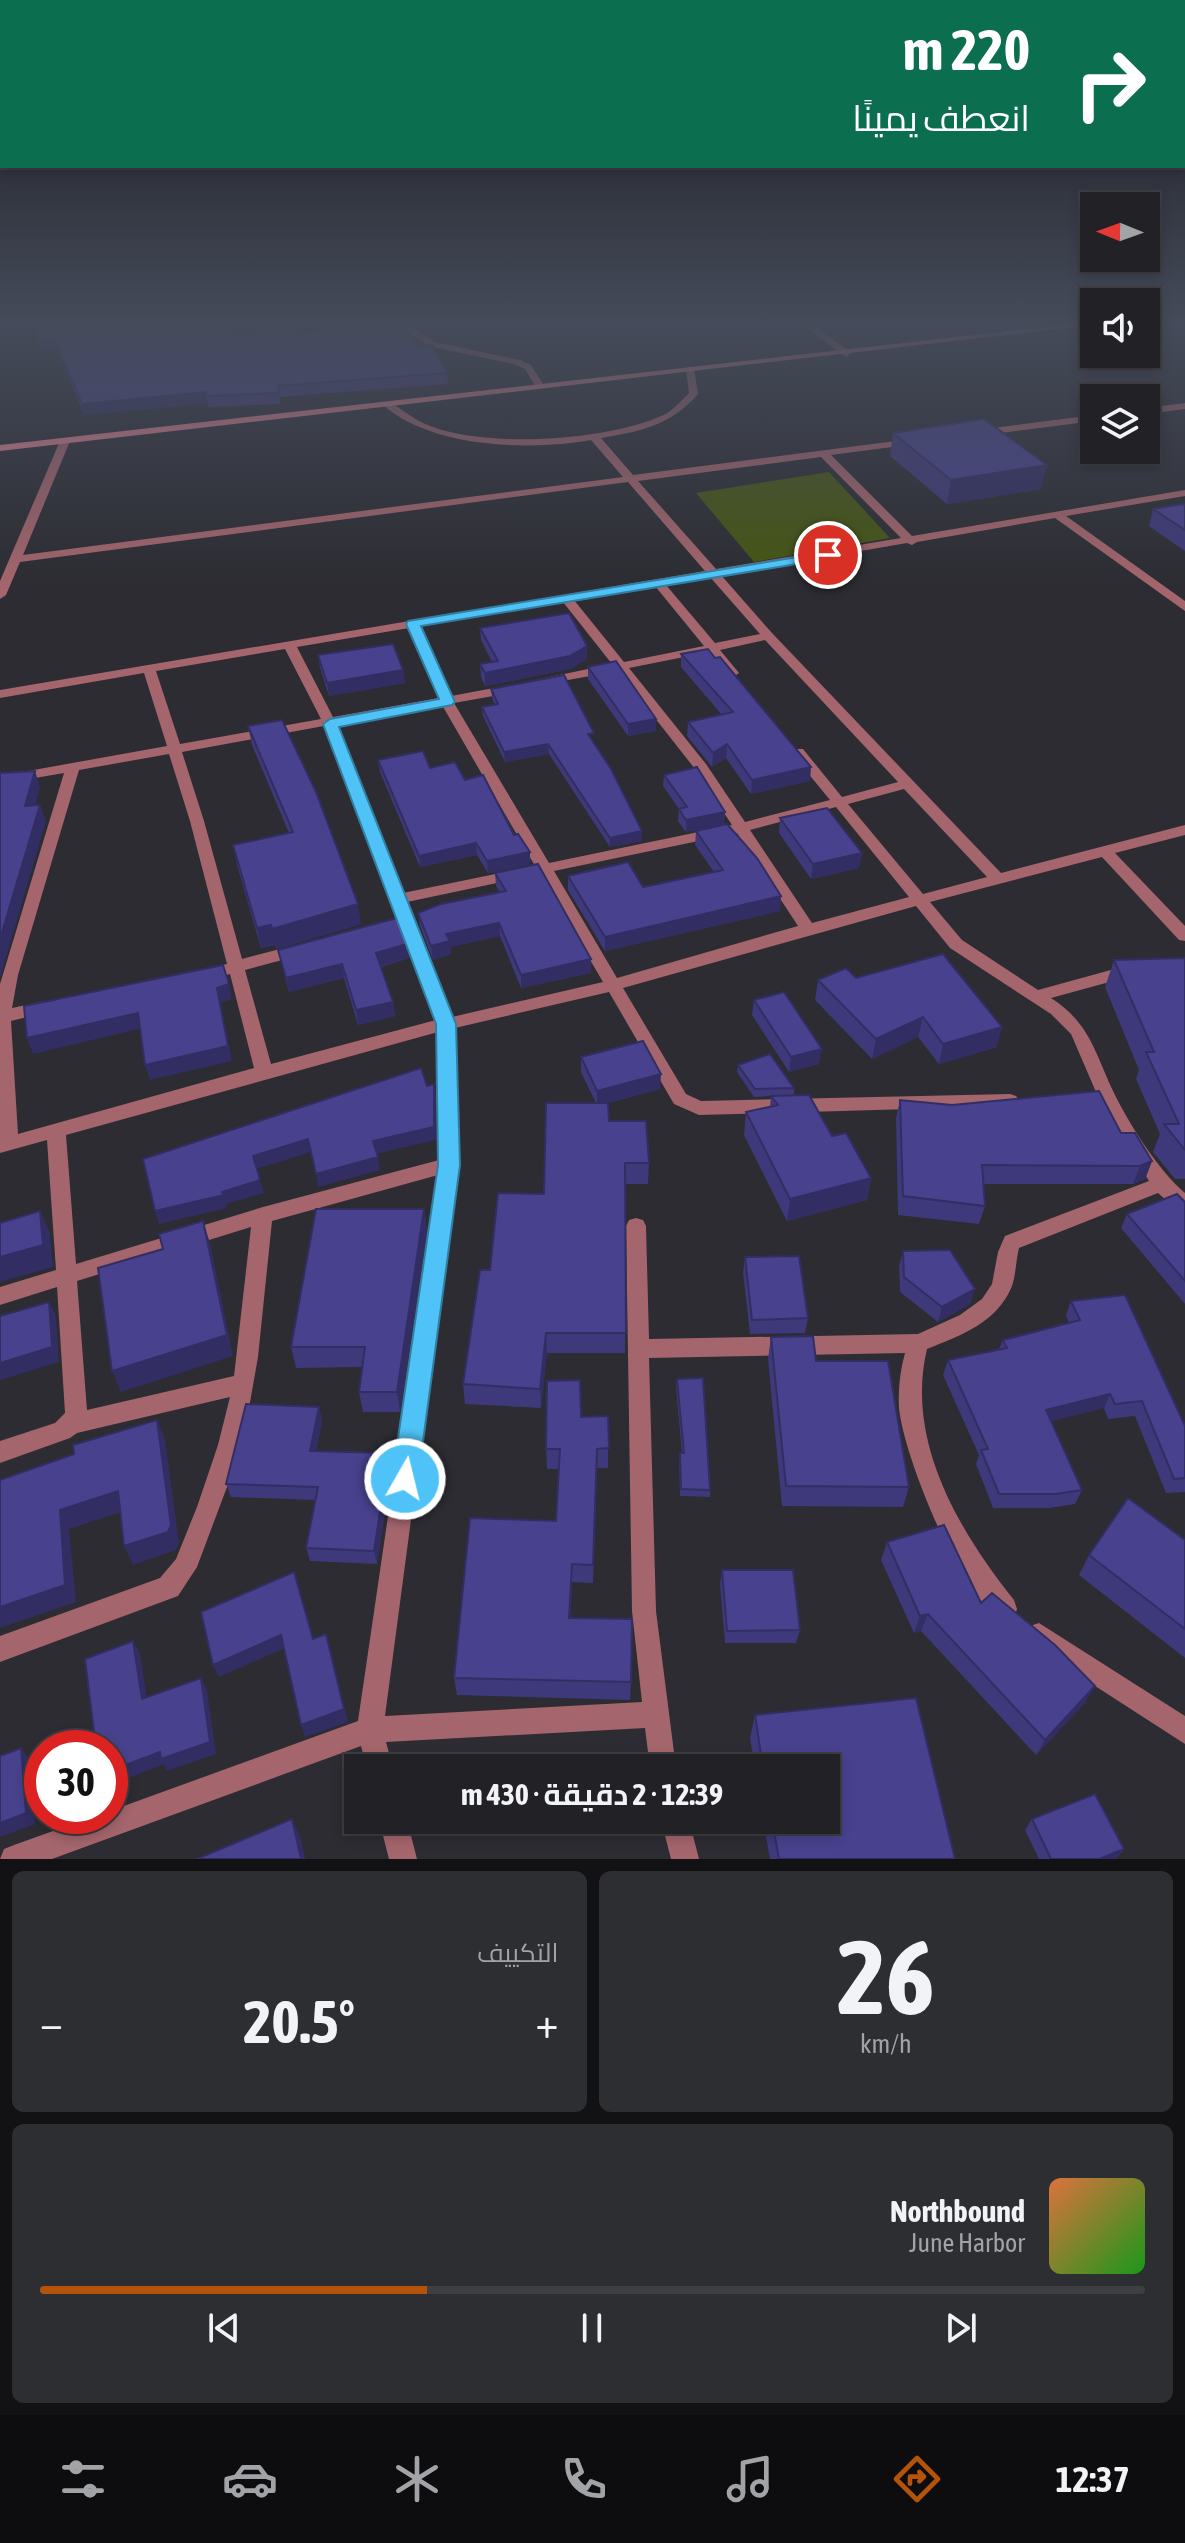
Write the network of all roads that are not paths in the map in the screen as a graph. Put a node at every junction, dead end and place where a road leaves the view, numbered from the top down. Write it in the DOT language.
graph roads {
  1 [pos="327,412"];
  2 [pos="399,412"];
  3 [pos="671,412"];
  4 [pos="1080,420"];
  5 [pos="959,436"];
  6 [pos="595,438"];
  7 [pos="929,440"];
  8 [pos="65,441"];
  9 [pos="0,448"];
  10 [pos="824,454"];
  11 [pos="634,478"];
  12 [pos="1185,493"];
  13 [pos="1154,499"];
  14 [pos="1175,512"];
  15 [pos="1060,517"];
  16 [pos="912,542"];
  17 [pos="16,559"];
  18 [pos="716,573"];
  19 [pos="659,584"];
  20 [pos="0,595"];
  21 [pos="566,598"];
  22 [pos="1185,607"];
  23 [pos="413,624"];
  24 [pos="768,636"];
  25 [pos="289,644"];
  26 [pos="712,648"];
  27 [pos="621,667"];
  28 [pos="149,668"];
  29 [pos="741,683"];
  30 [pos="0,694"];
  31 [pos="447,702"];
  32 [pos="330,724"];
  33 [pos="790,742"];
  34 [pos="173,748"];
  35 [pos="72,769"];
  36 [pos="0,780"];
  37 [pos="907,784"];
  38 [pos="838,800"];
  39 [pos="743,827"];
  40 [pos="1185,830"];
  41 [pos="1105,851"];
  42 [pos="543,869"];
  43 [pos="997,879"];
  44 [pos="399,899"];
  45 [pos="921,902"];
  46 [pos="808,929"];
  47 [pos="1185,936"];
  48 [pos="314,946"];
  49 [pos="239,968"];
  50 [pos="1140,969"];
  51 [pos="195,977"];
  52 [pos="613,985"];
  53 [pos="1036,996"];
  54 [pos="61,1004"];
  55 [pos="1,1016"];
  56 [pos="446,1024"];
  57 [pos="264,1072"];
  58 [pos="1031,1101"];
  59 [pos="56,1131"];
  60 [pos="5,1145"];
  61 [pos="449,1165"];
  62 [pos="1161,1184"];
  63 [pos="1185,1205"];
  64 [pos="263,1215"];
  65 [pos="636,1226"];
  66 [pos="67,1276"];
  67 [pos="0,1296"];
  68 [pos="918,1343"];
  69 [pos="638,1349"];
  70 [pos="243,1384"];
  71 [pos="71,1424"];
  72 [pos="0,1452"];
  73 [pos="0,1649"];
  74 [pos="656,1714"];
  75 [pos="370,1730"];
  76 [pos="1185,1731"];
  77 [pos="376,1754"];
  78 [pos="661,1754"];
  79 [pos="397,1834"];
  80 [pos="679,1834"];
  81 [pos="14,1859"];
  82 [pos="403,1859"];
  83 [pos="685,1859"];
  1 -- 8 [label="street"];
  2 -- 6 [label="street"];
  3 -- 6 [label="street"];
  4 -- 5 [label="street"];
  6 -- 11 [label="street"];
  7 -- 10 [label="street"];
  8 -- 9 [label="street"];
  8 -- 17 [label="street"];
  10 -- 11 [label="street"];
  10 -- 16 [label="street"];
  11 -- 17 [label="street"];
  11 -- 18 [label="street"];
  12 -- 13 [label="street"];
  13 -- 14 [label="street"];
  13 -- 15 [label="street"];
  15 -- 16 [label="street"];
  15 -- 22 [label="street"];
  16 -- 18 [label="street"];
  17 -- 20 [label="street"];
  18 -- 19 [label="street"];
  18 -- 24 [label="street"];
  19 -- 21 [label="street"];
  19 -- 26 [label="street"];
  21 -- 23 [label="street"];
  21 -- 27 [label="street"];
  23 -- 25 [label="street"];
  23 -- 31 [label="street"];
  24 -- 26 [label="street"];
  24 -- 37 [label="street"];
  25 -- 28 [label="street"];
  25 -- 32 [label="street"];
  26 -- 27 [label="street"];
  26 -- 29 [label="street"];
  27 -- 31 [label="street"];
  27 -- 39 [label="street"];
  28 -- 30 [label="street"];
  28 -- 34 [label="street"];
  31 -- 32 [label="street"];
  31 -- 42 [label="street"];
  32 -- 34 [label="street"];
  32 -- 44 [label="street"];
  33 -- 38 [label="street"];
  34 -- 35 [label="street"];
  34 -- 49 [label="street"];
  35 -- 36 [label="street"];
  35 -- 55 [label="street"];
  37 -- 38 [label="street"];
  37 -- 43 [label="street"];
  38 -- 39 [label="street"];
  38 -- 45 [label="street"];
  39 -- 42 [label="street"];
  39 -- 46 [label="street"];
  40 -- 41 [label="street"];
  41 -- 43 [label="street"];
  41 -- 47 [label="street"];
  42 -- 44 [label="street"];
  42 -- 52 [label="street"];
  43 -- 45 [label="street"];
  44 -- 56 [label="street"];
  45 -- 46 [label="street"];
  45 -- 53 [label="street"];
  46 -- 52 [label="street"];
  48 -- 49 [label="street"];
  49 -- 51 [label="street"];
  49 -- 57 [label="street"];
  50 -- 53 [label="street"];
  52 -- 56 [label="street"];
  52 -- 58 [label="street"];
  53 -- 62 [label="street"];
  54 -- 55 [label="street"];
  55 -- 60 [label="street"];
  56 -- 57 [label="street"];
  56 -- 61 [label="street"];
  57 -- 59 [label="street"];
  59 -- 60 [label="street"];
  59 -- 66 [label="street"];
  61 -- 64 [label="street"];
  61 -- 75 [label="street"];
  62 -- 63 [label="street"];
  62 -- 68 [label="street"];
  64 -- 66 [label="street"];
  64 -- 70 [label="street"];
  65 -- 69 [label="street"];
  66 -- 67 [label="street"];
  66 -- 71 [label="street"];
  68 -- 69 [label="street"];
  68 -- 76 [label="street"];
  69 -- 74 [label="street"];
  70 -- 71 [label="street"];
  70 -- 73 [label="street"];
  71 -- 72 [label="street"];
  74 -- 75 [label="street"];
  74 -- 78 [label="street"];
  75 -- 77 [label="street"];
  75 -- 81 [label="street"];
  79 -- 82 [label="street"];
  80 -- 83 [label="street"];
}
